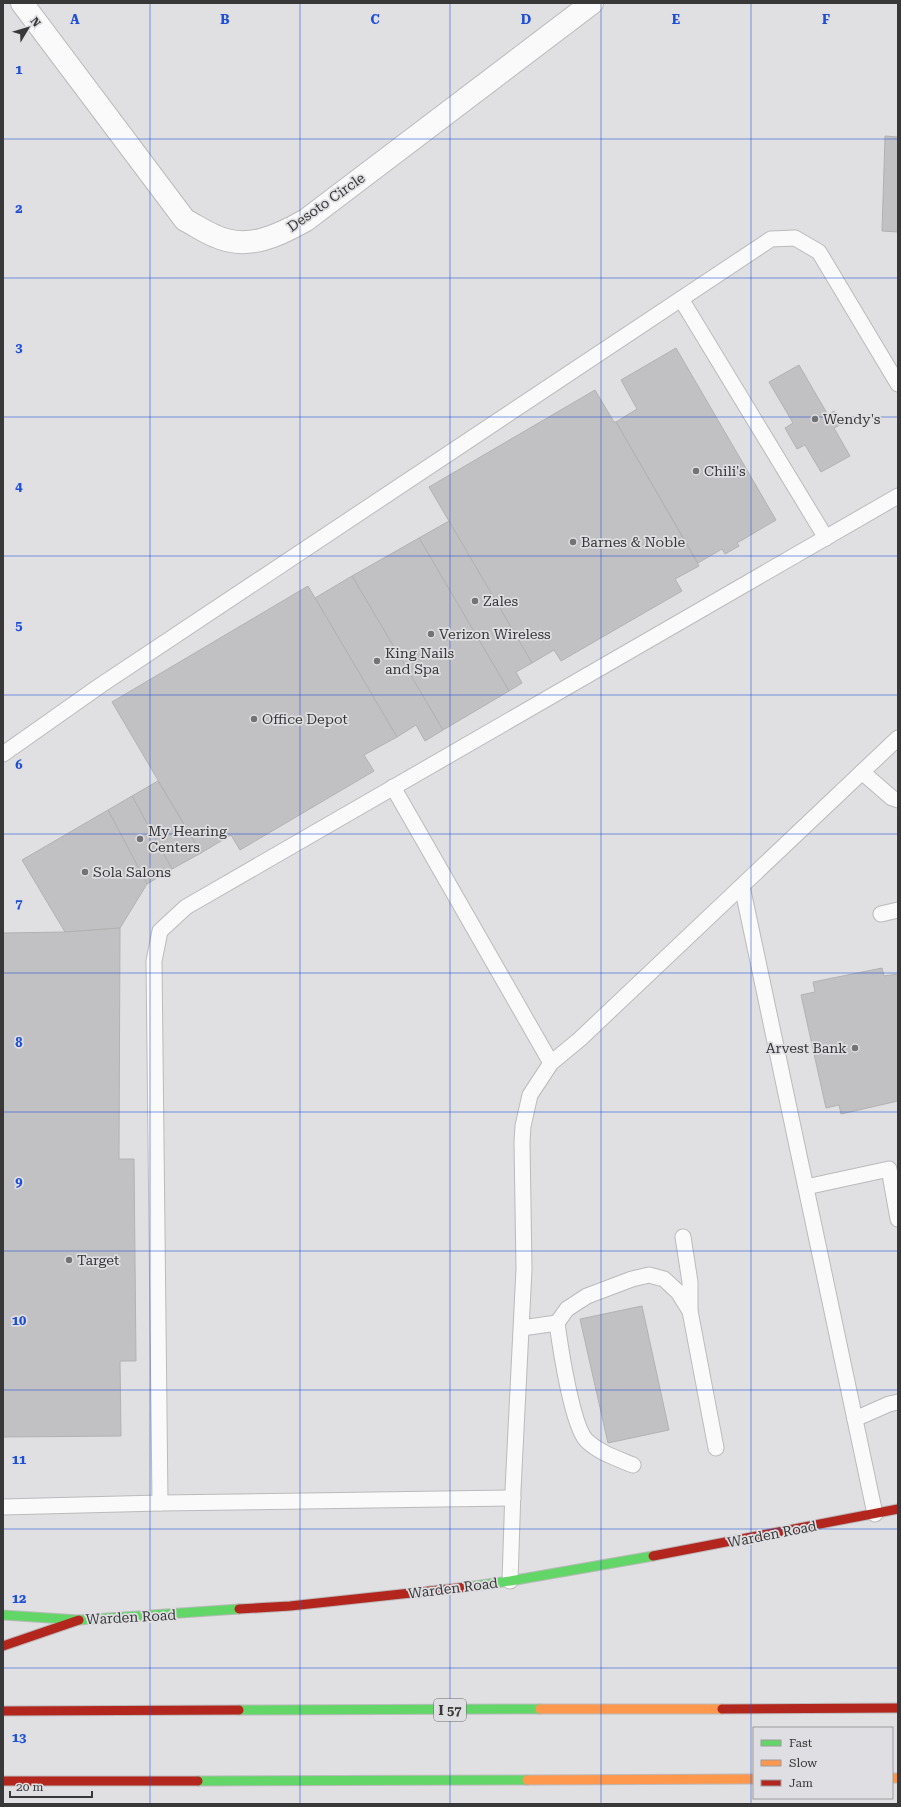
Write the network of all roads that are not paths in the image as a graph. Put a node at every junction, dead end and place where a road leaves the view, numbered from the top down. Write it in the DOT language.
graph roads {
  1 [pos="22,3"];
  2 [pos="592,3"];
  3 [pos="681,299"];
  4 [pos="898,384"];
  5 [pos="898,496"];
  6 [pos="826,538"];
  7 [pos="898,738"];
  8 [pos="3,754"];
  9 [pos="862,772"];
  10 [pos="393,787"];
  11 [pos="898,800"];
  12 [pos="742,886"];
  13 [pos="898,910"];
  14 [pos="881,914"];
  15 [pos="551,1063"];
  16 [pos="893,1168"];
  17 [pos="806,1187"];
  18 [pos="898,1218"];
  19 [pos="683,1236"];
  20 [pos="690,1311"];
  21 [pos="557,1322"];
  22 [pos="522,1328"];
  23 [pos="898,1402"];
  24 [pos="855,1419"];
  25 [pos="716,1448"];
  26 [pos="633,1465"];
  27 [pos="513,1498"];
  28 [pos="160,1503"];
  29 [pos="3,1507"];
  30 [pos="898,1509"];
  31 [pos="875,1514"];
  32 [pos="510,1581"];
  33 [pos="3,1615"];
  34 [pos="79,1620"];
  35 [pos="3,1646"];
  36 [pos="898,1708"];
  37 [pos="3,1711"];
  38 [pos="753,1779"];
  39 [pos="3,1781"];
  1 -- 2 [label="street, Desoto Circle"];
  3 -- 4 [label="lane"];
  3 -- 6 [label="lane"];
  3 -- 8 [label="lane"];
  5 -- 6 [label="lane"];
  6 -- 10 [label="lane"];
  7 -- 9 [label="lane"];
  9 -- 11 [label="lane"];
  9 -- 12 [label="lane"];
  10 -- 15 [label="lane"];
  10 -- 28 [label="lane"];
  12 -- 15 [label="lane"];
  12 -- 17 [label="lane"];
  13 -- 14 [label="lane"];
  15 -- 22 [label="lane"];
  16 -- 17 [label="lane"];
  16 -- 18 [label="lane"];
  17 -- 24 [label="lane"];
  19 -- 20 [label="lane"];
  20 -- 21 [label="lane"];
  20 -- 25 [label="lane"];
  21 -- 22 [label="lane"];
  21 -- 26 [label="lane"];
  22 -- 27 [label="lane"];
  23 -- 24 [label="lane"];
  24 -- 31 [label="lane"];
  27 -- 28 [label="lane"];
  27 -- 32 [label="lane"];
  28 -- 29 [label="lane"];
  30 -- 31 [label="main road, Warden Road"];
  31 -- 32 [label="main road, Warden Road"];
  32 -- 34 [label="main road, Warden Road"];
  33 -- 34 [label="main road, Warden Road"];
  34 -- 35 [label="main road"];
  36 -- 37 [label="main road, I 57"];
  38 -- 39 [label="main road"];
}
